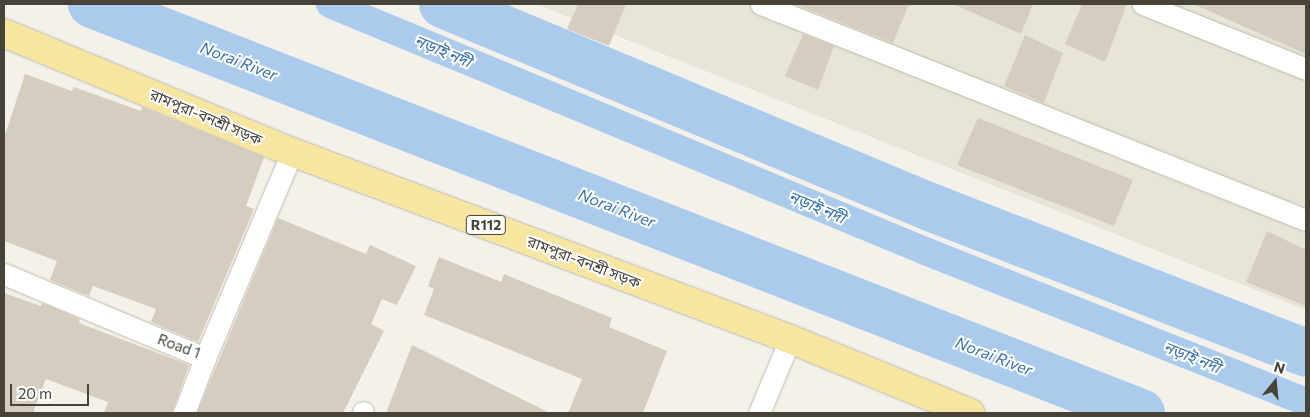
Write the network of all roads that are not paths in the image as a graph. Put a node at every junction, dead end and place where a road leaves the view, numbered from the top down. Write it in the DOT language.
graph roads {
  1 [pos="761,4"];
  2 [pos="1142,4"];
  3 [pos="4,33"];
  4 [pos="1306,69"];
  5 [pos="292,152"];
  6 [pos="1306,220"];
  7 [pos="4,274"];
  8 [pos="790,339"];
  9 [pos="205,358"];
  10 [pos="184,413"];
  11 [pos="759,413"];
  12 [pos="970,413"];
  1 -- 6 [label="street"];
  2 -- 4 [label="street"];
  3 -- 5 [label="main road, রামপুরা-বনশ্রী সড়ক / R112"];
  5 -- 8 [label="main road, রামপুরা-বনশ্রী সড়ক / R112"];
  5 -- 9 [label="street, Road 1"];
  7 -- 9 [label="street, Road 1"];
  8 -- 11 [label="street"];
  8 -- 12 [label="main road, রামপুরা-বনশ্রী সড়ক / R112"];
  9 -- 10 [label="street"];
}
